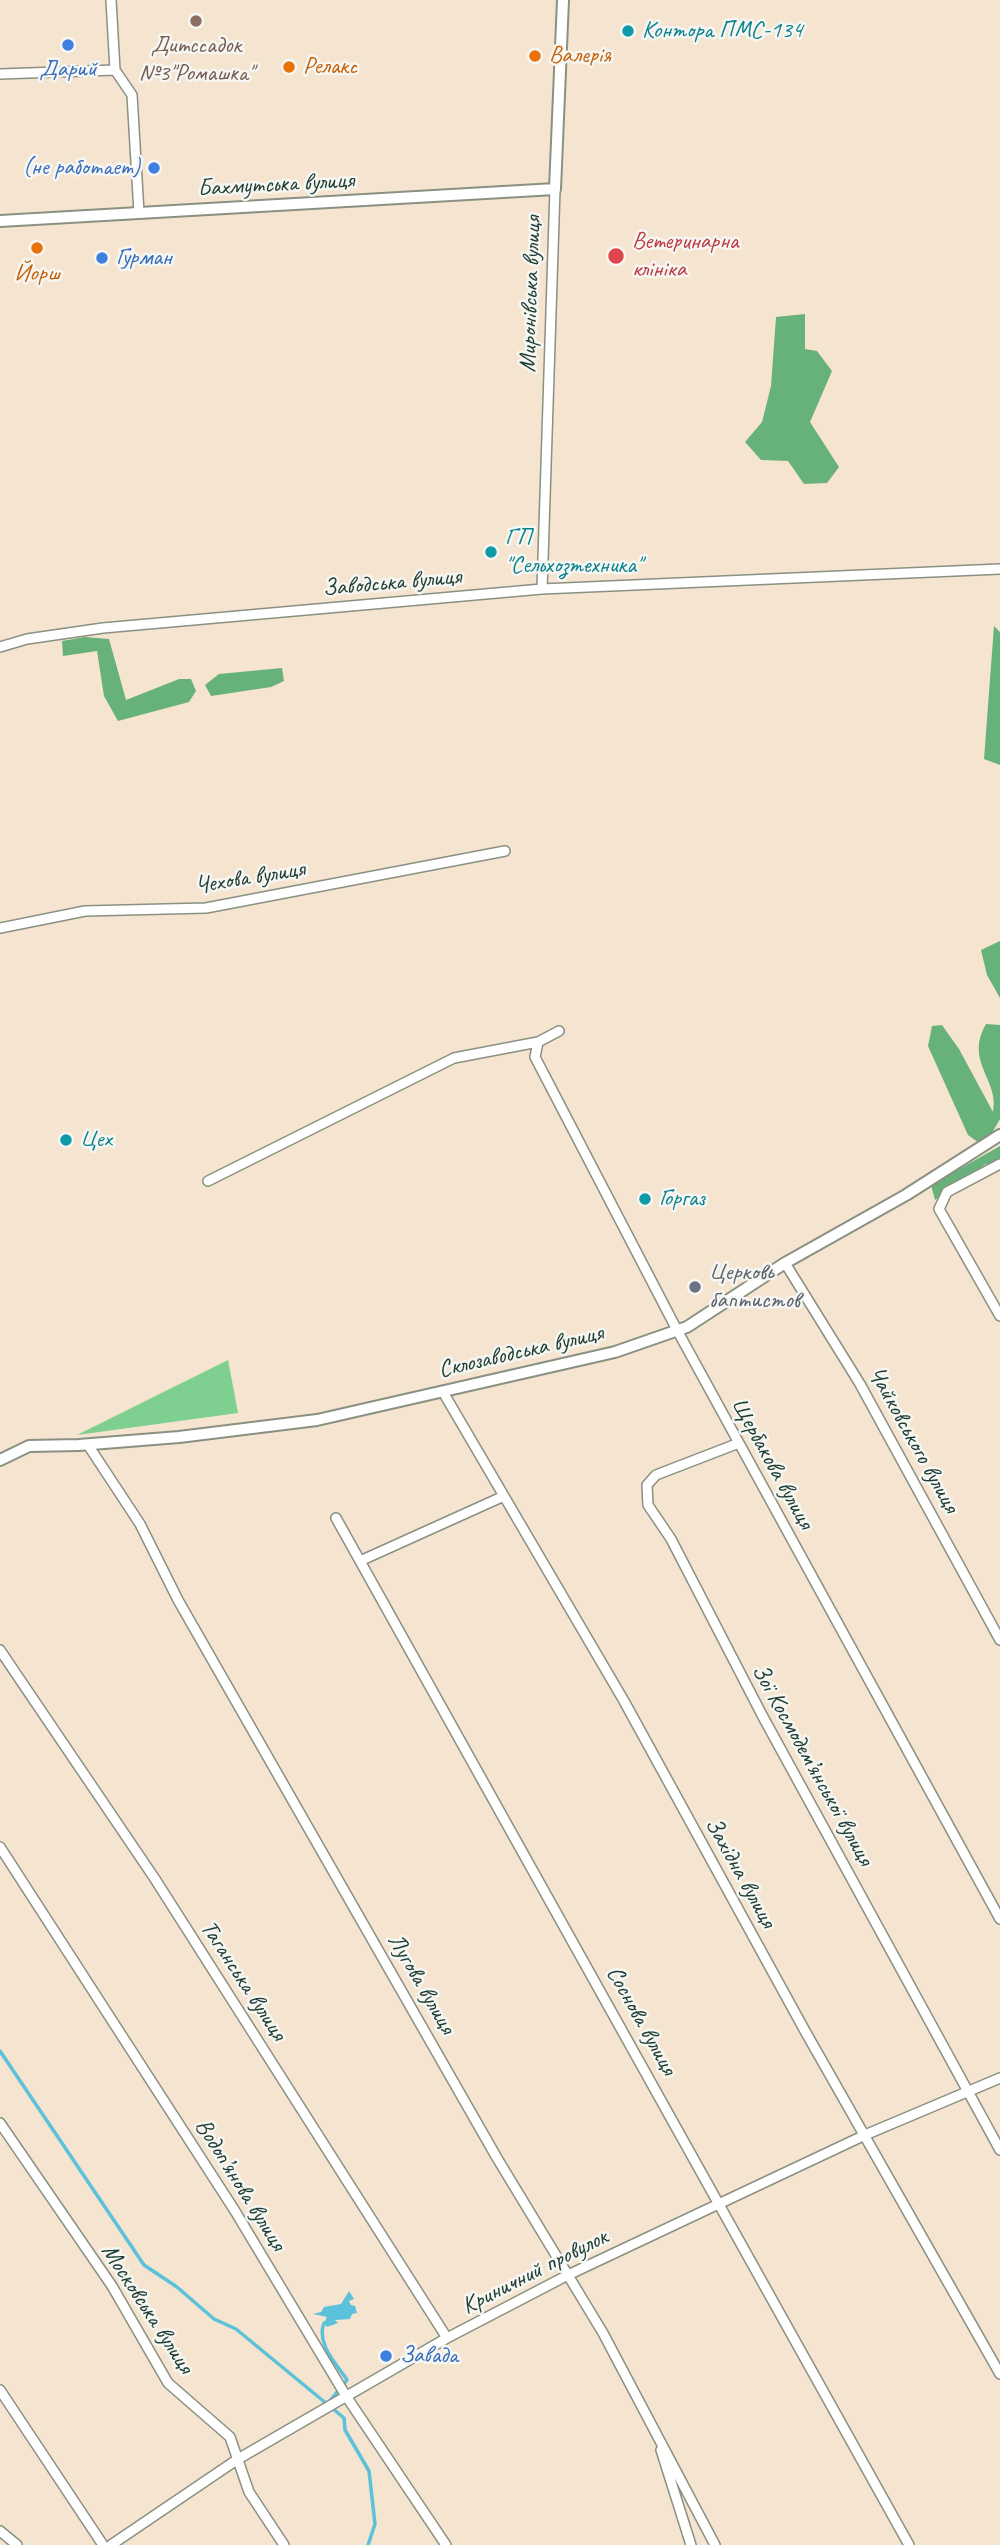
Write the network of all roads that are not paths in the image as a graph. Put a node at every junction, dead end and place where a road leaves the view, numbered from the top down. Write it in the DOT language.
graph roads {
  1 [pos="111,0"];
  2 [pos="563,0"];
  3 [pos="115,70"];
  4 [pos="0,74"];
  5 [pos="555,189"];
  6 [pos="139,214"];
  7 [pos="0,221"];
  8 [pos="1000,569"];
  9 [pos="542,589"];
  10 [pos="0,647"];
  11 [pos="505,851"];
  12 [pos="0,928"];
  13 [pos="559,1031"];
  14 [pos="538,1042"];
  15 [pos="1000,1135"];
  16 [pos="1000,1164"];
  17 [pos="208,1181"];
  18 [pos="785,1263"];
  19 [pos="1000,1316"];
  20 [pos="677,1330"];
  21 [pos="443,1392"];
  22 [pos="738,1443"];
  23 [pos="88,1445"];
  24 [pos="0,1460"];
  25 [pos="504,1496"];
  26 [pos="336,1518"];
  27 [pos="360,1560"];
  28 [pos="1000,1640"];
  29 [pos="0,1650"];
  30 [pos="0,1847"];
  31 [pos="1000,1919"];
  32 [pos="1000,2078"];
  33 [pos="968,2091"];
  34 [pos="0,2123"];
  35 [pos="865,2135"];
  36 [pos="1000,2150"];
  37 [pos="721,2204"];
  38 [pos="568,2275"];
  39 [pos="447,2338"];
  40 [pos="1000,2374"];
  41 [pos="0,2390"];
  42 [pos="346,2396"];
  43 [pos="653,2426"];
  44 [pos="238,2459"];
  45 [pos="0,2531"];
  46 [pos="17,2545"];
  47 [pos="103,2545"];
  48 [pos="111,2545"];
  49 [pos="285,2545"];
  50 [pos="446,2545"];
  51 [pos="691,2545"];
  52 [pos="715,2545"];
  53 [pos="909,2545"];
  1 -- 3 [label="street"];
  2 -- 5 [label="street, Миронівська вулиця"];
  3 -- 4 [label="street"];
  3 -- 6 [label="street"];
  5 -- 6 [label="street, Бахмутська вулиця"];
  5 -- 9 [label="street, Миронівська вулиця"];
  6 -- 7 [label="street, Бахмутська вулиця"];
  8 -- 9 [label="street, Заводська вулиця"];
  9 -- 10 [label="street, Заводська вулиця"];
  11 -- 12 [label="street, Чехова вулиця"];
  13 -- 14 [label="street"];
  14 -- 17 [label="street"];
  14 -- 20 [label="street, Щербакова вулиця"];
  15 -- 18 [label="street, Склозаводська вулиця"];
  16 -- 19 [label="street"];
  18 -- 20 [label="street, Склозаводська вулиця"];
  18 -- 28 [label="street, Чайковського вулиця"];
  20 -- 21 [label="street, Склозаводська вулиця"];
  20 -- 22 [label="street, Щербакова вулиця"];
  21 -- 23 [label="street, Склозаводська вулиця"];
  21 -- 25 [label="street, Західна вулиця"];
  22 -- 31 [label="street, Щербакова вулиця"];
  22 -- 33 [label="street, Зої Космодем’янської вулиця"];
  23 -- 24 [label="street, Склозаводська вулиця"];
  23 -- 38 [label="street, Лугова вулиця"];
  25 -- 27 [label="street"];
  25 -- 35 [label="street, Західна вулиця"];
  26 -- 27 [label="street, Соснова вулиця"];
  27 -- 37 [label="street, Соснова вулиця"];
  29 -- 39 [label="street, Таганська вулиця"];
  30 -- 42 [label="street, Водоп’янова вулиця"];
  32 -- 33 [label="street, Криничний провулок"];
  33 -- 35 [label="street, Криничний провулок"];
  33 -- 36 [label="street, Зої Космодем’янської вулиця"];
  34 -- 44 [label="street, Московська вулиця"];
  35 -- 37 [label="street, Криничний провулок"];
  35 -- 40 [label="street, Західна вулиця"];
  37 -- 38 [label="street, Криничний провулок"];
  37 -- 53 [label="street, Соснова вулиця"];
  38 -- 39 [label="street, Криничний провулок"];
  38 -- 43 [label="street, Лугова вулиця"];
  39 -- 42 [label="street, Криничний провулок"];
  41 -- 47 [label="street"];
  42 -- 44 [label="street, Криничний провулок"];
  42 -- 50 [label="street, Водоп’янова вулиця"];
  43 -- 51 [label="street"];
  43 -- 52 [label="street, Лугова вулиця"];
  44 -- 48 [label="street, Криничний провулок"];
  44 -- 49 [label="street, Московська вулиця"];
  45 -- 46 [label="street"];
}
